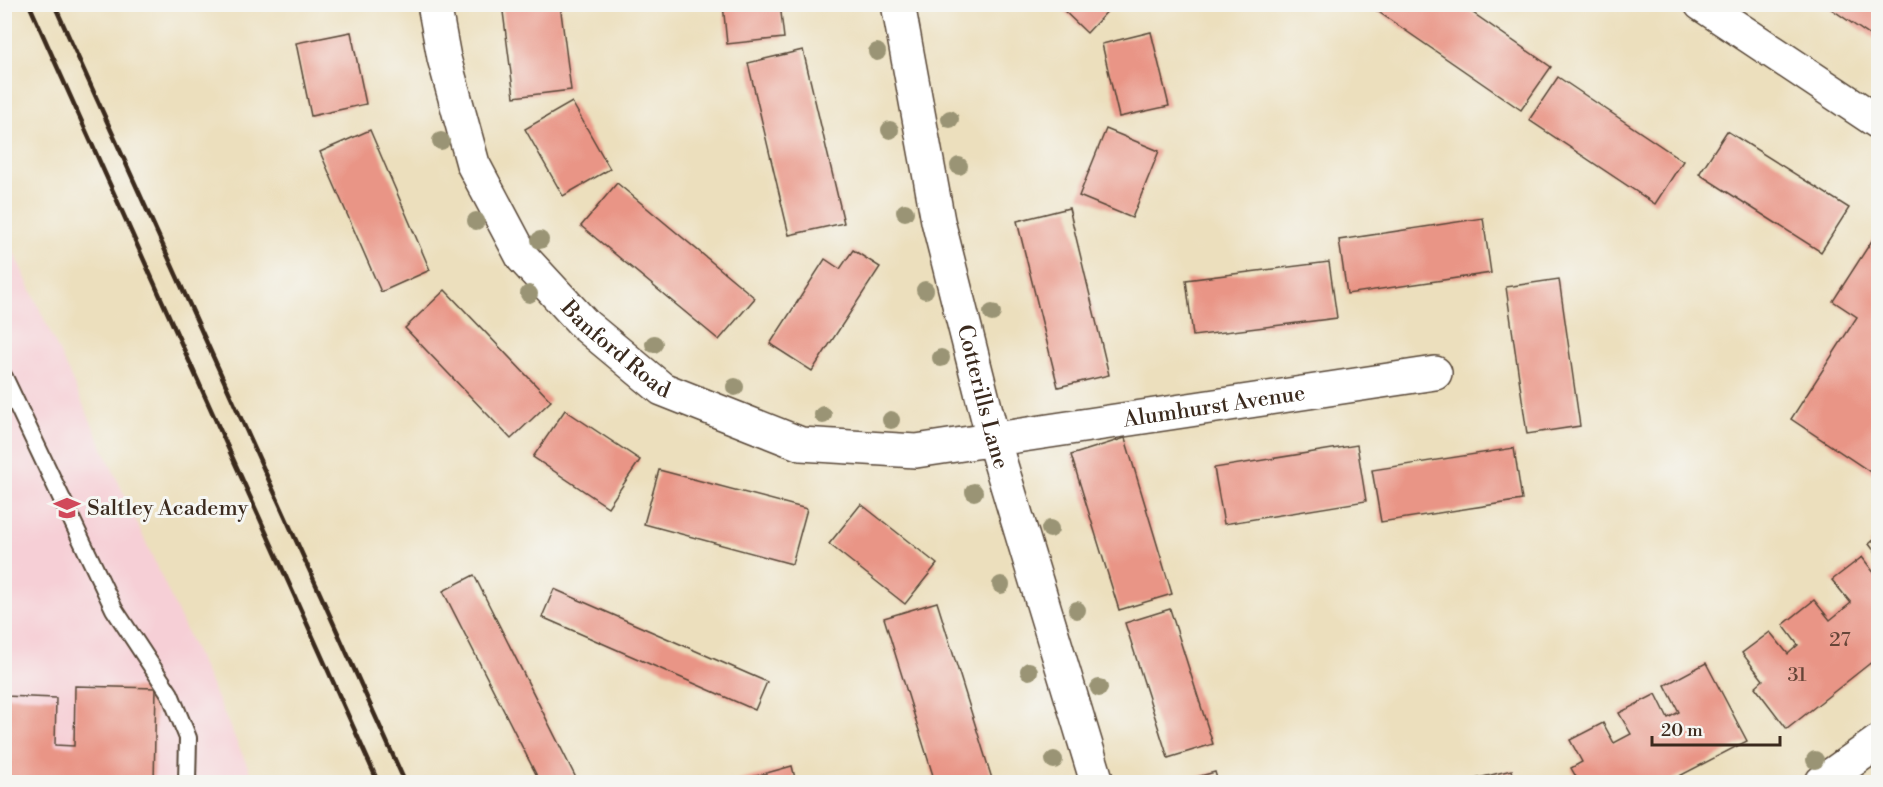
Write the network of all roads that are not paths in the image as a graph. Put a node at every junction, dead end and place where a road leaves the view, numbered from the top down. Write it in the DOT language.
graph roads {
  1 [pos="434,4"];
  2 [pos="898,4"];
  3 [pos="1701,4"];
  4 [pos="1878,122"];
  5 [pos="1435,373"];
  6 [pos="4,377"];
  7 [pos="993,439"];
  8 [pos="1878,742"];
  9 [pos="186,783"];
  10 [pos="1097,783"];
  11 [pos="1822,783"];
  1 -- 7 [label="street, Banford Road"];
  2 -- 7 [label="street, Cotterills Lane"];
  3 -- 4 [label="street"];
  5 -- 7 [label="street, Alumhurst Avenue"];
  6 -- 9 [label="lane"];
  7 -- 10 [label="street, Cotterills Lane"];
  8 -- 11 [label="street"];
}
